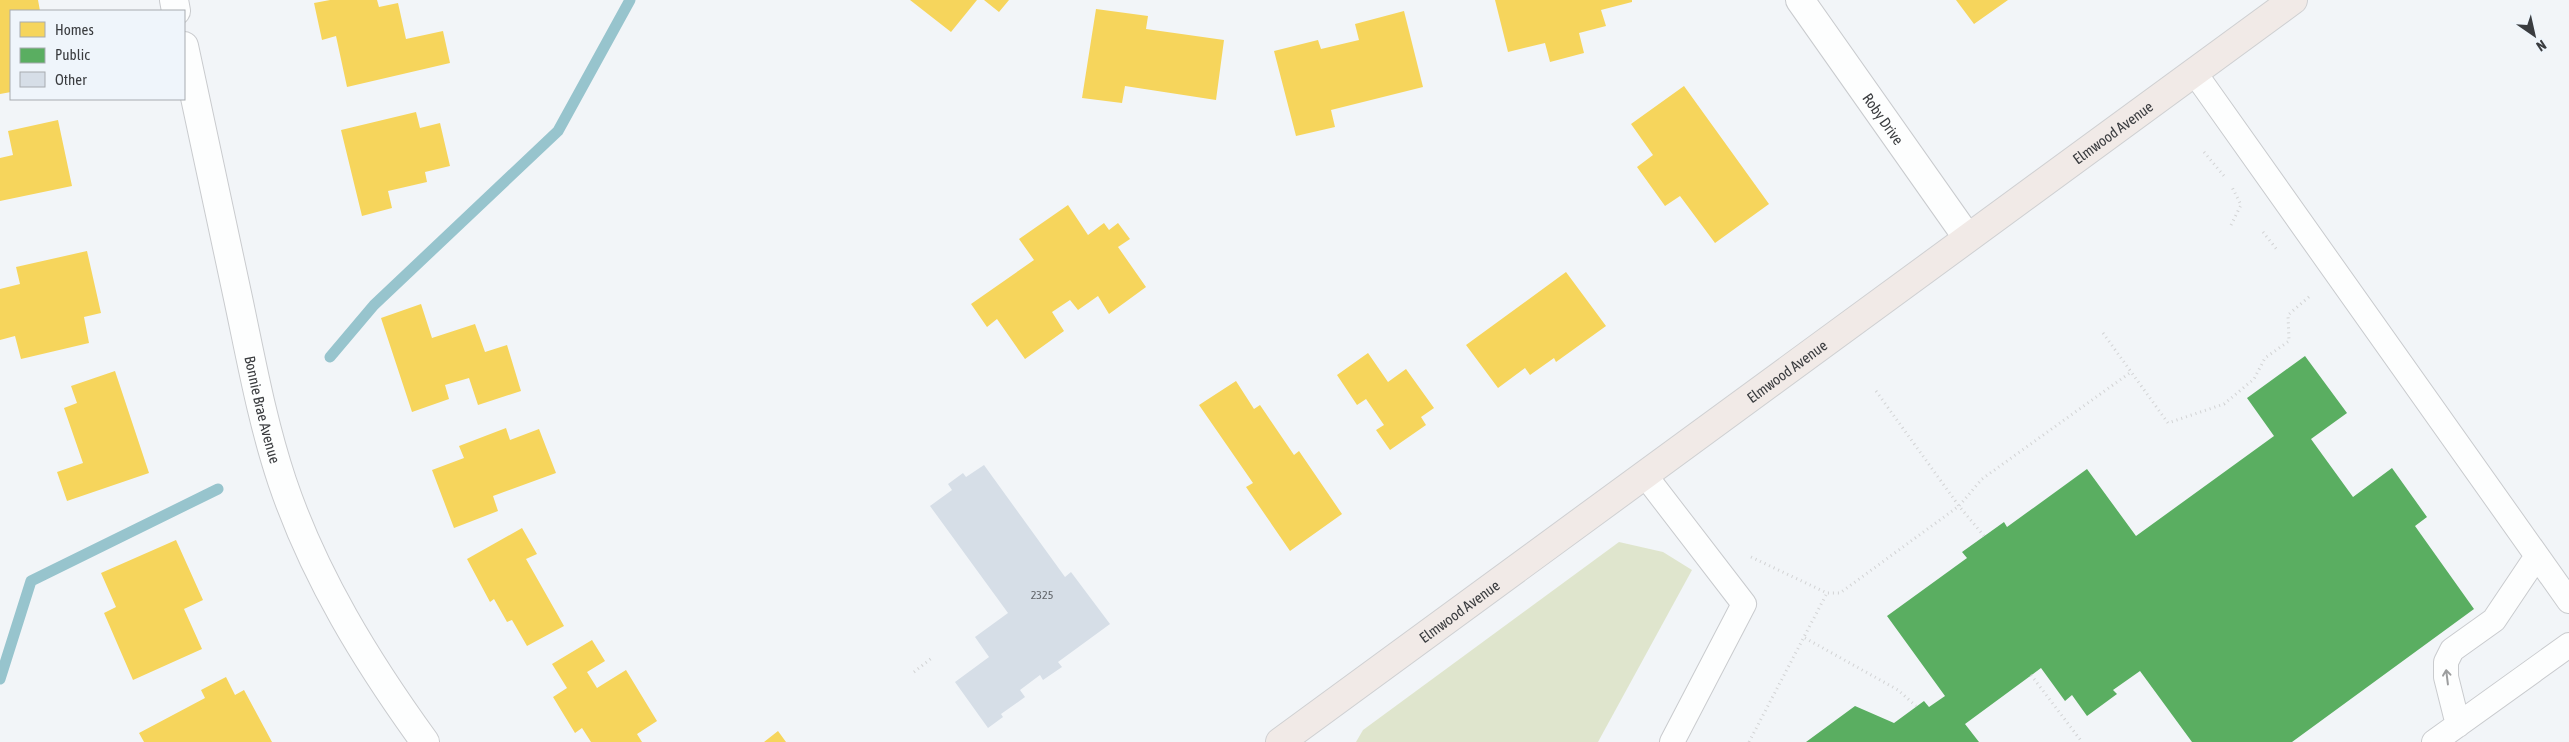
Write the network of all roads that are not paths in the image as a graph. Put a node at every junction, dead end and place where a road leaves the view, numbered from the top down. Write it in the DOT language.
graph roads {
  1 [pos="1800,0"];
  2 [pos="2293,0"];
  3 [pos="185,51"];
  4 [pos="2194,72"];
  5 [pos="1967,237"];
  6 [pos="1644,474"];
  7 [pos="2537,556"];
  8 [pos="2569,601"];
  9 [pos="2569,644"];
  10 [pos="2458,725"];
  11 [pos="1291,739"];
  12 [pos="425,742"];
  13 [pos="1672,742"];
  14 [pos="2434,742"];
  1 -- 5 [label="street, Roby Drive"];
  2 -- 4 [label="main road, Elmwood Avenue"];
  3 -- 12 [label="street, Bonnie Brae Avenue"];
  4 -- 5 [label="main road, Elmwood Avenue"];
  4 -- 7 [label="lane"];
  5 -- 6 [label="main road, Elmwood Avenue"];
  6 -- 11 [label="main road, Elmwood Avenue"];
  6 -- 13 [label="lane"];
  7 -- 8 [label="lane"];
  10 -- 7 [label="lane, one-way"];
  9 -- 10 [label="lane"];
  10 -- 14 [label="lane"];
}
